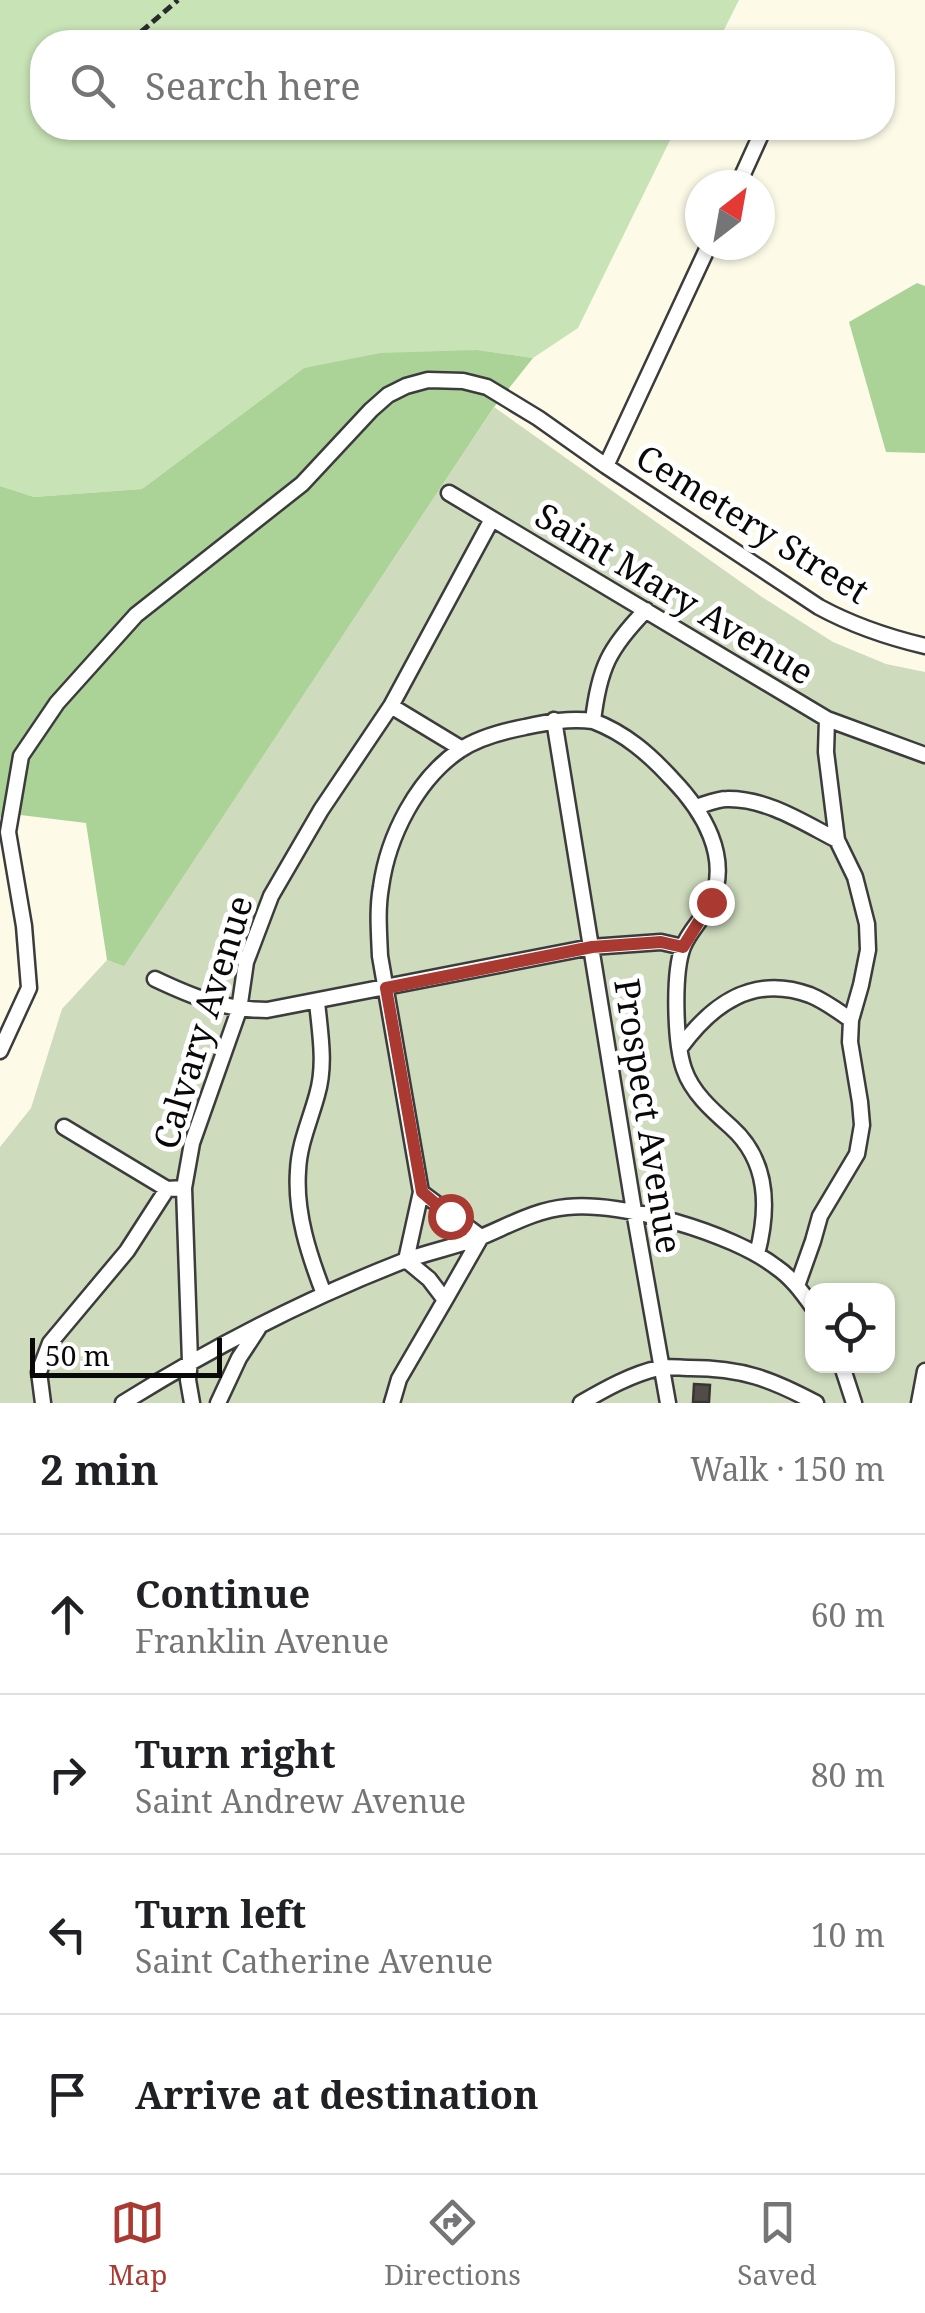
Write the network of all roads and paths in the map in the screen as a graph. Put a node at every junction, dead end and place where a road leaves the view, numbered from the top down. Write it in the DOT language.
graph roads {
  1 [pos="178,0"];
  2 [pos="143,30"];
  3 [pos="758,140"];
  4 [pos="745,170"];
  5 [pos="703,260"];
  6 [pos="606,466"];
  7 [pos="449,492"];
  8 [pos="492,519"];
  9 [pos="646,610"];
  10 [pos="925,646"];
  11 [pos="390,706"];
  12 [pos="827,719"];
  13 [pos="554,720"];
  14 [pos="593,721"];
  15 [pos="462,748"];
  16 [pos="925,756"];
  17 [pos="696,807"];
  18 [pos="838,840"];
  19 [pos="592,947"];
  20 [pos="683,947"];
  21 [pos="155,980"];
  22 [pos="386,988"];
  23 [pos="317,1002"];
  24 [pos="239,1010"];
  25 [pos="851,1020"];
  26 [pos="680,1048"];
  27 [pos="0,1051"];
  28 [pos="64,1127"];
  29 [pos="184,1188"];
  30 [pos="167,1189"];
  31 [pos="422,1192"];
  32 [pos="634,1211"];
  33 [pos="482,1237"];
  34 [pos="757,1254"];
  35 [pos="406,1260"];
  36 [pos="797,1286"];
  37 [pos="324,1294"];
  38 [pos="805,1297"];
  39 [pos="445,1300"];
  40 [pos="259,1327"];
  41 [pos="190,1361"];
  42 [pos="661,1368"];
  43 [pos="925,1371"];
  44 [pos="844,1373"];
  45 [pos="43,1403"];
  46 [pos="122,1403"];
  47 [pos="192,1403"];
  48 [pos="218,1403"];
  49 [pos="392,1403"];
  50 [pos="582,1403"];
  51 [pos="668,1403"];
  52 [pos="816,1403"];
  53 [pos="854,1403"];
  54 [pos="919,1403"];
  1 -- 2 [label="path"];
  3 -- 4 [label="lane"];
  5 -- 6 [label="lane"];
  6 -- 10 [label="lane, Cemetery Street"];
  6 -- 27 [label="lane, Cemetery Street"];
  7 -- 8 [label="lane, Saint Mary Avenue"];
  8 -- 9 [label="lane, Saint Mary Avenue"];
  8 -- 11 [label="lane, Calvary Avenue"];
  9 -- 12 [label="lane, Saint Mary Avenue"];
  9 -- 14 [label="lane"];
  11 -- 15 [label="lane"];
  11 -- 24 [label="lane, Calvary Avenue"];
  12 -- 16 [label="lane, Saint Mary Avenue"];
  12 -- 18 [label="lane, Saint Mary Avenue"];
  13 -- 14 [label="lane"];
  13 -- 15 [label="lane"];
  13 -- 19 [label="lane, Prospect Avenue"];
  14 -- 17 [label="lane"];
  15 -- 22 [label="lane"];
  17 -- 18 [label="lane"];
  17 -- 20 [label="lane"];
  18 -- 25 [label="lane, Saint Mary Avenue"];
  19 -- 20 [label="lane"];
  19 -- 22 [label="lane"];
  19 -- 32 [label="lane, Prospect Avenue"];
  20 -- 26 [label="lane"];
  21 -- 24 [label="lane"];
  22 -- 23 [label="lane"];
  22 -- 31 [label="lane"];
  23 -- 24 [label="lane"];
  23 -- 37 [label="lane"];
  24 -- 29 [label="lane, Calvary Avenue"];
  25 -- 26 [label="lane"];
  25 -- 36 [label="lane, Saint Mary Avenue"];
  26 -- 34 [label="lane"];
  28 -- 30 [label="lane"];
  29 -- 30 [label="lane"];
  29 -- 41 [label="lane, Calvary Avenue"];
  30 -- 45 [label="lane"];
  31 -- 33 [label="lane"];
  31 -- 35 [label="lane"];
  32 -- 33 [label="lane"];
  32 -- 34 [label="lane"];
  32 -- 42 [label="lane, Prospect Avenue"];
  33 -- 35 [label="lane"];
  33 -- 39 [label="lane"];
  34 -- 36 [label="lane"];
  35 -- 37 [label="lane"];
  35 -- 39 [label="lane"];
  36 -- 38 [label="lane"];
  37 -- 40 [label="lane"];
  39 -- 49 [label="lane"];
  40 -- 41 [label="lane"];
  40 -- 48 [label="lane"];
  41 -- 46 [label="lane"];
  41 -- 47 [label="lane, Calvary Avenue"];
  42 -- 50 [label="lane"];
  42 -- 51 [label="lane, Prospect Avenue"];
  42 -- 52 [label="lane"];
  43 -- 54 [label="lane"];
  44 -- 53 [label="lane"];
}
